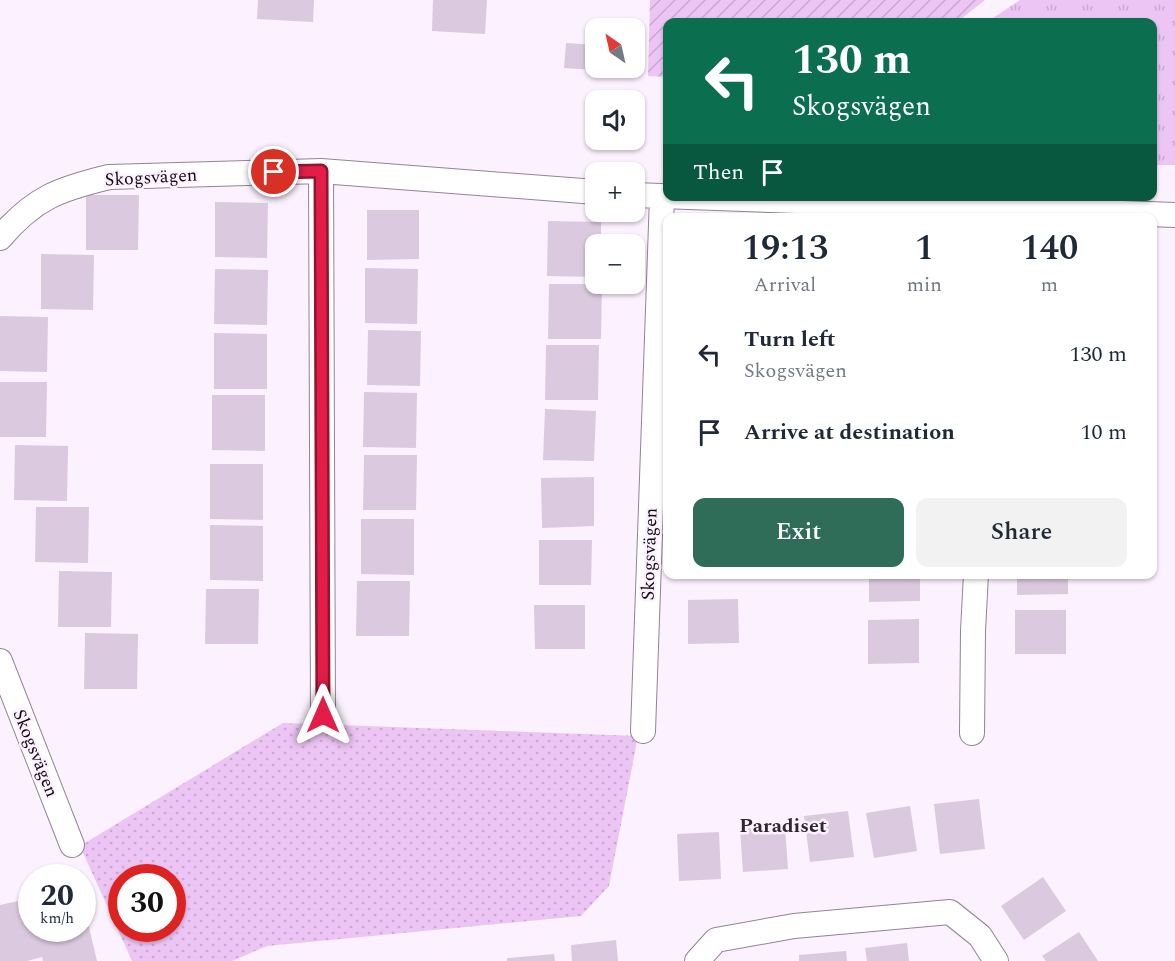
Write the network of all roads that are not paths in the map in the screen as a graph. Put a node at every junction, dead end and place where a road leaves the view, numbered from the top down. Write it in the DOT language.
graph roads {
  1 [pos="321,171"];
  2 [pos="585,191"];
  3 [pos="645,196"];
  4 [pos="662,197"];
  5 [pos="744,201"];
  6 [pos="992,213"];
  7 [pos="1157,215"];
  8 [pos="1175,215"];
  9 [pos="0,238"];
  10 [pos="976,579"];
  11 [pos="0,662"];
  12 [pos="323,715"];
  13 [pos="643,731"];
  14 [pos="972,733"];
  15 [pos="72,845"];
  16 [pos="697,961"];
  17 [pos="996,961"];
  1 -- 2 [label="street, Skogsvägen"];
  1 -- 9 [label="street, Skogsvägen"];
  1 -- 12 [label="street"];
  3 -- 4 [label="street"];
  4 -- 13 [label="street, Skogsvägen"];
  5 -- 6 [label="street"];
  7 -- 8 [label="street"];
  10 -- 14 [label="street"];
  11 -- 15 [label="street, Skogsvägen"];
  16 -- 17 [label="street"];
}
